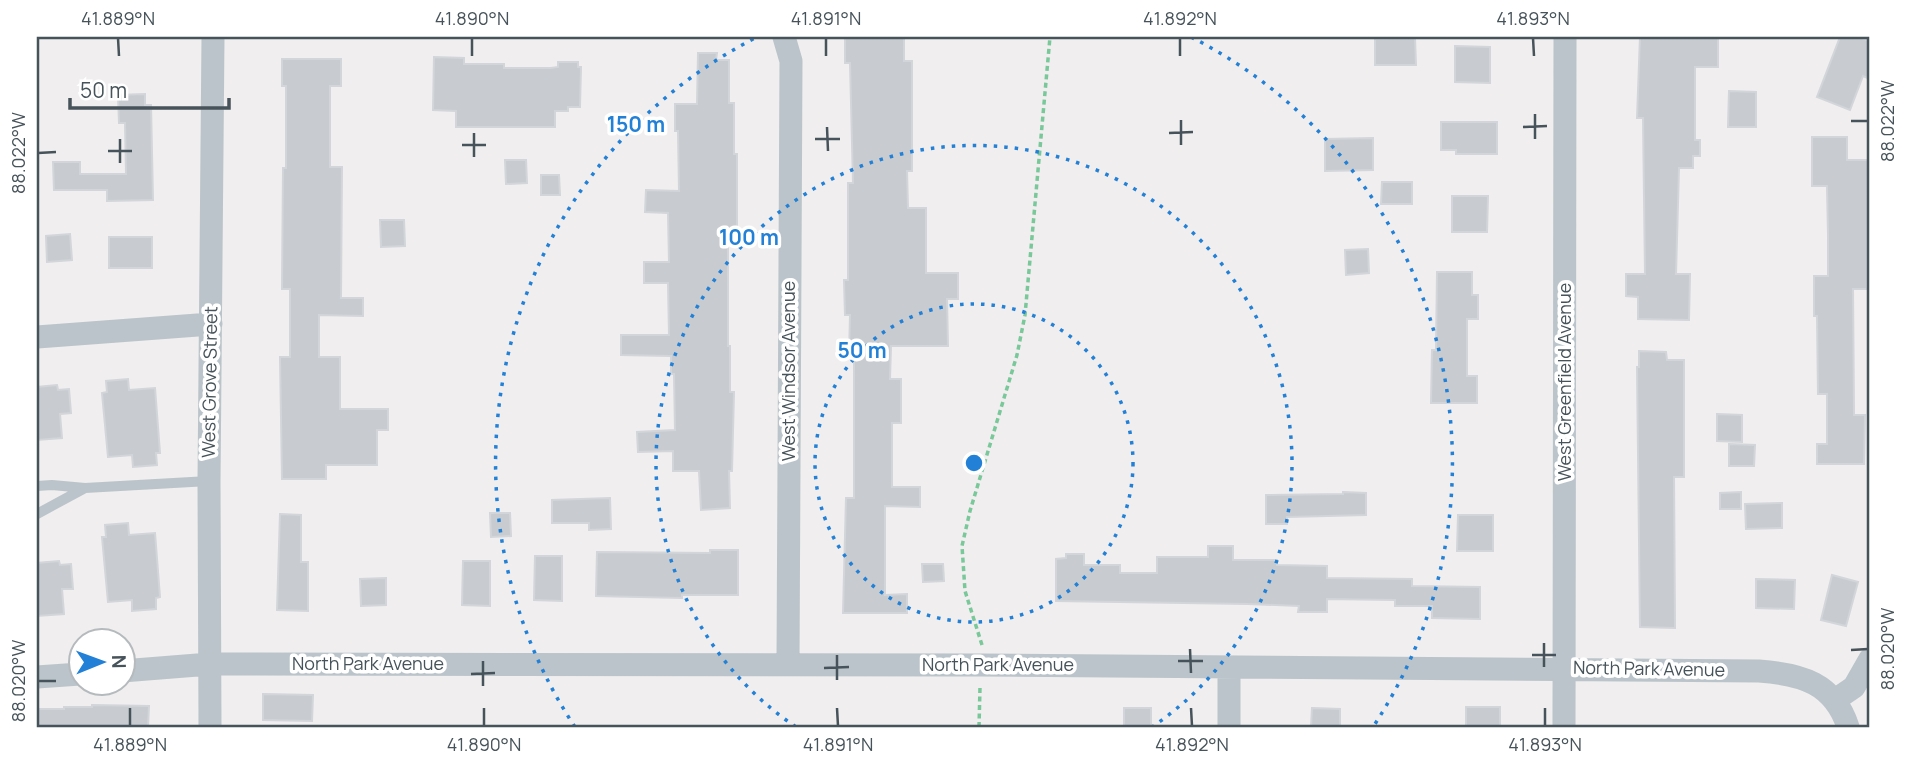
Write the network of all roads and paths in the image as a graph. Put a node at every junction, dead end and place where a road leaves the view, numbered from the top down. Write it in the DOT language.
graph roads {
  1 [pos="213,37"];
  2 [pos="784,37"];
  3 [pos="1050,37"];
  4 [pos="1565,37"];
  5 [pos="211,324"];
  6 [pos="37,337"];
  7 [pos="209,481"];
  8 [pos="37,486"];
  9 [pos="85,488"];
  10 [pos="37,514"];
  11 [pos="981,649"];
  12 [pos="1870,659"];
  13 [pos="211,664"];
  14 [pos="788,664"];
  15 [pos="1229,668"];
  16 [pos="136,669"];
  17 [pos="1564,669"];
  18 [pos="66,675"];
  19 [pos="37,677"];
  20 [pos="980,681"];
  21 [pos="1835,700"];
  22 [pos="210,727"];
  23 [pos="979,727"];
  24 [pos="1229,727"];
  25 [pos="1564,727"];
  26 [pos="1848,727"];
  1 -- 5 [label="street, West Grove Street"];
  2 -- 14 [label="street, West Windsor Avenue"];
  3 -- 11 [label="path"];
  4 -- 17 [label="street, West Greenfield Avenue"];
  5 -- 6 [label="street"];
  5 -- 7 [label="street, West Grove Street"];
  7 -- 9 [label="lane"];
  7 -- 13 [label="street, West Grove Street"];
  8 -- 9 [label="lane"];
  9 -- 10 [label="lane"];
  12 -- 21 [label="street"];
  13 -- 14 [label="street, North Park Avenue"];
  13 -- 16 [label="street, North Park Avenue"];
  13 -- 22 [label="street, West Grove Street"];
  14 -- 15 [label="street, North Park Avenue"];
  15 -- 17 [label="street, North Park Avenue"];
  15 -- 24 [label="street"];
  17 -- 21 [label="street, North Park Avenue"];
  17 -- 25 [label="street, West Greenfield Avenue"];
  18 -- 19 [label="street"];
  20 -- 23 [label="path"];
  21 -- 26 [label="street, North Park Avenue"];
}
